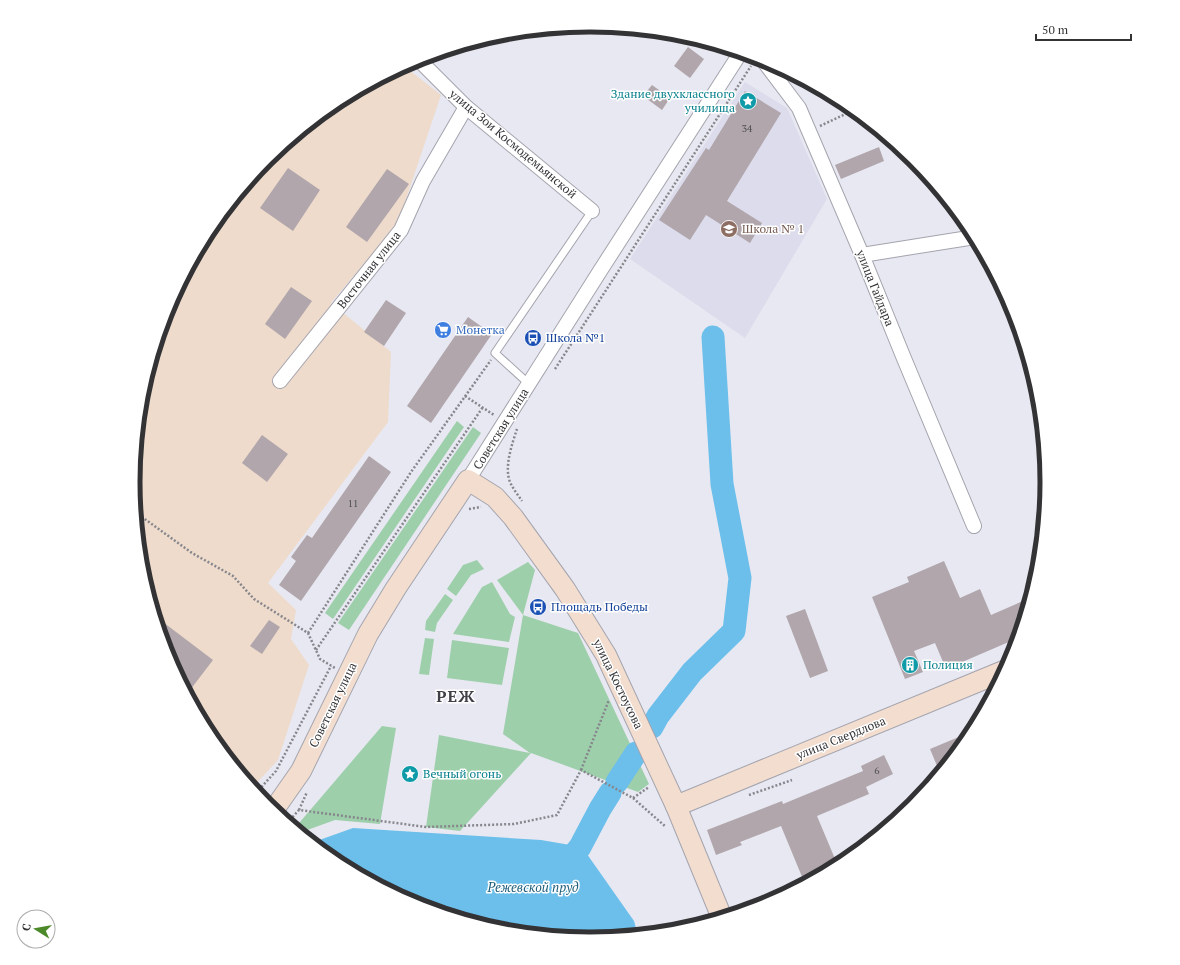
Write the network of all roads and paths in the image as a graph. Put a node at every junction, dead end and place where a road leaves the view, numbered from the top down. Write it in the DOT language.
graph roads {
  1 [pos="738,57"];
  2 [pos="423,64"];
  3 [pos="755,64"];
  4 [pos="761,66"];
  5 [pos="466,107"];
  6 [pos="847,113"];
  7 [pos="808,131"];
  8 [pos="592,211"];
  9 [pos="969,238"];
  10 [pos="862,255"];
  11 [pos="495,353"];
  12 [pos="555,370"];
  13 [pos="280,381"];
  14 [pos="529,384"];
  15 [pos="465,396"];
  16 [pos="483,407"];
  17 [pos="520,423"];
  18 [pos="511,426"];
  19 [pos="468,480"];
  20 [pos="522,501"];
  21 [pos="469,508"];
  22 [pos="140,515"];
  23 [pos="464,515"];
  24 [pos="974,526"];
  25 [pos="308,633"];
  26 [pos="316,650"];
  27 [pos="998,673"];
  28 [pos="610,697"];
  29 [pos="581,770"];
  30 [pos="792,780"];
  31 [pos="309,788"];
  32 [pos="260,789"];
  33 [pos="747,796"];
  34 [pos="276,806"];
  35 [pos="676,806"];
  36 [pos="299,810"];
  37 [pos="291,819"];
  38 [pos="667,828"];
  39 [pos="720,914"];
  1 -- 14 [label="street, Советская улица"];
  2 -- 5 [label="street, улица Зои Космодемьянской"];
  3 -- 12 [label="path"];
  4 -- 7 [label="street, улица Гайдара"];
  5 -- 8 [label="street, улица Зои Космодемьянской"];
  5 -- 13 [label="street, Восточная улица"];
  6 -- 7 [label="path"];
  7 -- 10 [label="street, улица Гайдара"];
  8 -- 11 [label="lane"];
  9 -- 10 [label="street"];
  10 -- 24 [label="street, улица Гайдара"];
  11 -- 14 [label="lane"];
  11 -- 15 [label="path"];
  14 -- 18 [label="street, Советская улица"];
  15 -- 16 [label="path"];
  15 -- 25 [label="path"];
  16 -- 18 [label="path"];
  16 -- 26 [label="path"];
  17 -- 18 [label="path"];
  18 -- 19 [label="street, Советская улица"];
  18 -- 20 [label="path"];
  19 -- 34 [label="main road, Советская улица"];
  19 -- 35 [label="main road, улица Костоусова"];
  21 -- 23 [label="path"];
  22 -- 25 [label="path"];
  25 -- 26 [label="path"];
  26 -- 32 [label="path"];
  27 -- 35 [label="main road, улица Свердлова"];
  28 -- 29 [label="path"];
  29 -- 36 [label="path"];
  29 -- 38 [label="path"];
  30 -- 33 [label="path"];
  31 -- 36 [label="path"];
  35 -- 39 [label="main road, улица Костоусова"];
  36 -- 37 [label="path"];
}
